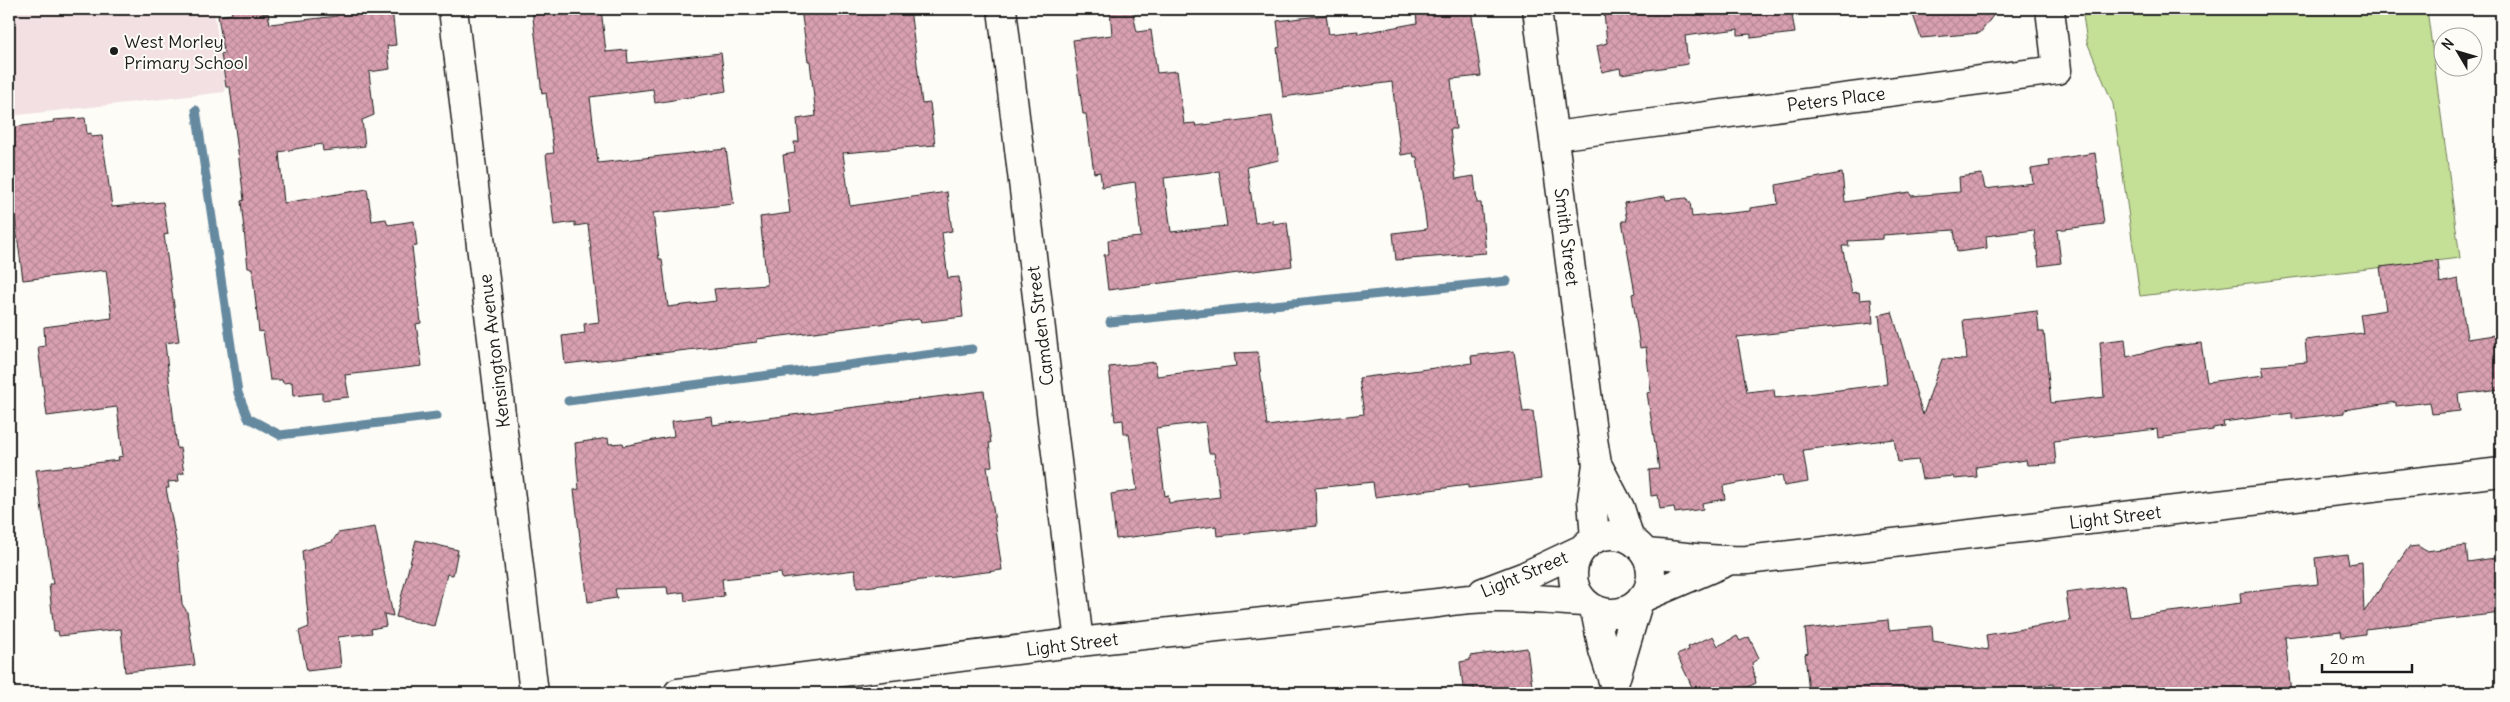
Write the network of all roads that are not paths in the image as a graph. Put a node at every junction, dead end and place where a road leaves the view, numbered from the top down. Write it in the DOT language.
graph roads {
  1 [pos="453,9"];
  2 [pos="1002,9"];
  3 [pos="1537,9"];
  4 [pos="2050,9"];
  5 [pos="1554,136"];
  6 [pos="1598,464"];
  7 [pos="2501,472"];
  8 [pos="1588,544"];
  9 [pos="1637,546"];
  10 [pos="1728,561"];
  11 [pos="1467,598"];
  12 [pos="1640,601"];
  13 [pos="1589,606"];
  14 [pos="1079,642"];
  15 [pos="1614,689"];
  16 [pos="534,693"];
  17 [pos="678,693"];
  1 -- 16 [label="street, Kensington Avenue"];
  2 -- 14 [label="street, Camden Street"];
  3 -- 5 [label="street, Smith Street"];
  4 -- 5 [label="street, Peters Place"];
  5 -- 6 [label="street, Smith Street"];
  6 -- 8 [label="street, Smith Street"];
  6 -- 9 [label="street, Smith Street"];
  7 -- 10 [label="street, Light Street"];
  8 -- 9 [label="street"];
  8 -- 11 [label="street, Light Street"];
  8 -- 13 [label="street"];
  9 -- 10 [label="street, Light Street"];
  9 -- 12 [label="street"];
  10 -- 12 [label="street, Light Street"];
  11 -- 13 [label="street, Light Street"];
  11 -- 14 [label="street, Light Street"];
  12 -- 13 [label="street"];
  12 -- 15 [label="street"];
  13 -- 15 [label="street"];
  14 -- 17 [label="street, Light Street"];
}
